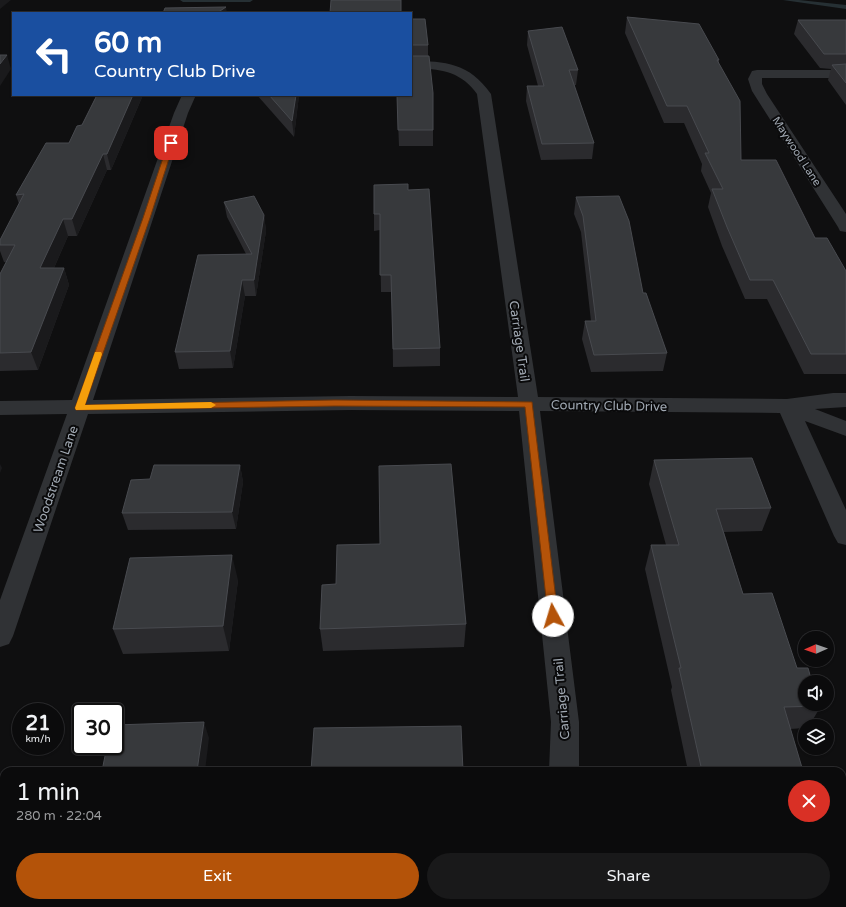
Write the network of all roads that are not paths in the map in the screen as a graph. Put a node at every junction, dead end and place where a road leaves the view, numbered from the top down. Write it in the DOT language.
graph roads {
  1 [pos="412,65"];
  2 [pos="846,74"];
  3 [pos="189,96"];
  4 [pos="846,227"];
  5 [pos="846,400"];
  6 [pos="529,404"];
  7 [pos="787,406"];
  8 [pos="0,408"];
  9 [pos="80,408"];
  10 [pos="846,429"];
  11 [pos="846,536"];
  12 [pos="0,636"];
  13 [pos="564,767"];
  1 -- 6 [label="street, Carriage Trail"];
  2 -- 4 [label="street, Maywood Lane"];
  3 -- 9 [label="street, Woodstream Lane"];
  5 -- 7 [label="street, Country Club Drive"];
  6 -- 7 [label="street, Country Club Drive"];
  6 -- 9 [label="street, Country Club Drive"];
  6 -- 13 [label="street, Carriage Trail"];
  7 -- 10 [label="street, Country Club Drive"];
  7 -- 11 [label="street"];
  8 -- 9 [label="street, Country Club Drive"];
  9 -- 12 [label="street, Woodstream Lane"];
}
